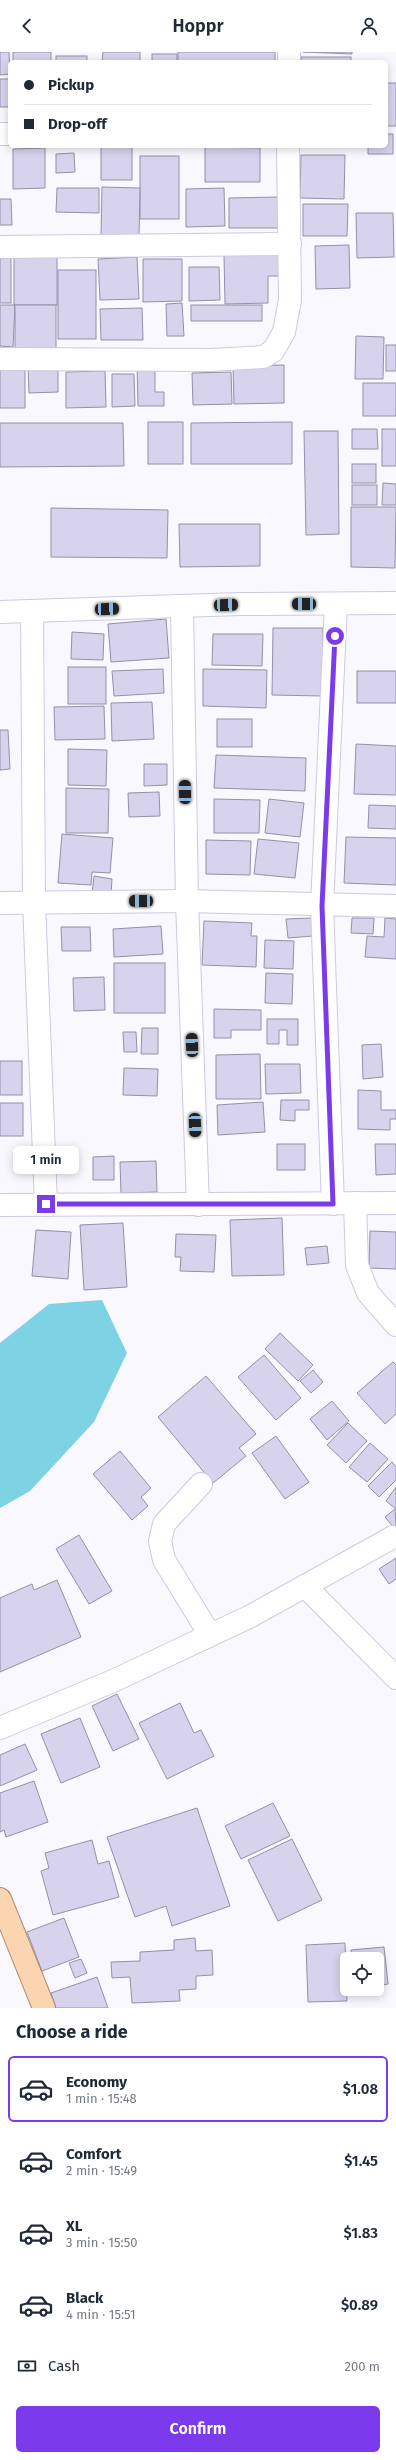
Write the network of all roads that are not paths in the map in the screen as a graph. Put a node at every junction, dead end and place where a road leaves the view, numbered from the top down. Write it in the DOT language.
graph roads {
  1 [pos="288,148"];
  2 [pos="290,244"];
  3 [pos="0,247"];
  4 [pos="0,359"];
  5 [pos="396,602"];
  6 [pos="336,604"];
  7 [pos="182,606"];
  8 [pos="32,611"];
  9 [pos="0,612"];
  10 [pos="187,901"];
  11 [pos="34,902"];
  12 [pos="0,903"];
  13 [pos="322,906"];
  14 [pos="396,906"];
  15 [pos="356,1203"];
  16 [pos="396,1203"];
  17 [pos="46,1204"];
  18 [pos="198,1204"];
  19 [pos="333,1204"];
  20 [pos="0,1205"];
  21 [pos="396,1325"];
  22 [pos="201,1484"];
  23 [pos="393,1537"];
  24 [pos="305,1586"];
  25 [pos="210,1635"];
  26 [pos="396,1678"];
  27 [pos="0,1728"];
  28 [pos="0,1899"];
  29 [pos="44,2008"];
  1 -- 2 [label="street"];
  2 -- 3 [label="street"];
  2 -- 4 [label="street"];
  5 -- 6 [label="street"];
  6 -- 7 [label="street"];
  6 -- 13 [label="street"];
  7 -- 8 [label="street"];
  7 -- 10 [label="street"];
  8 -- 9 [label="street"];
  8 -- 11 [label="street"];
  10 -- 11 [label="street"];
  10 -- 13 [label="street"];
  10 -- 18 [label="street"];
  11 -- 12 [label="street"];
  11 -- 17 [label="street"];
  13 -- 14 [label="street"];
  13 -- 19 [label="street"];
  15 -- 16 [label="street"];
  15 -- 19 [label="street"];
  15 -- 21 [label="street"];
  17 -- 18 [label="street"];
  17 -- 20 [label="street"];
  18 -- 19 [label="street"];
  22 -- 25 [label="street"];
  23 -- 24 [label="street"];
  24 -- 25 [label="street"];
  24 -- 26 [label="street"];
  25 -- 27 [label="street"];
  28 -- 29 [label="main road"];
}
